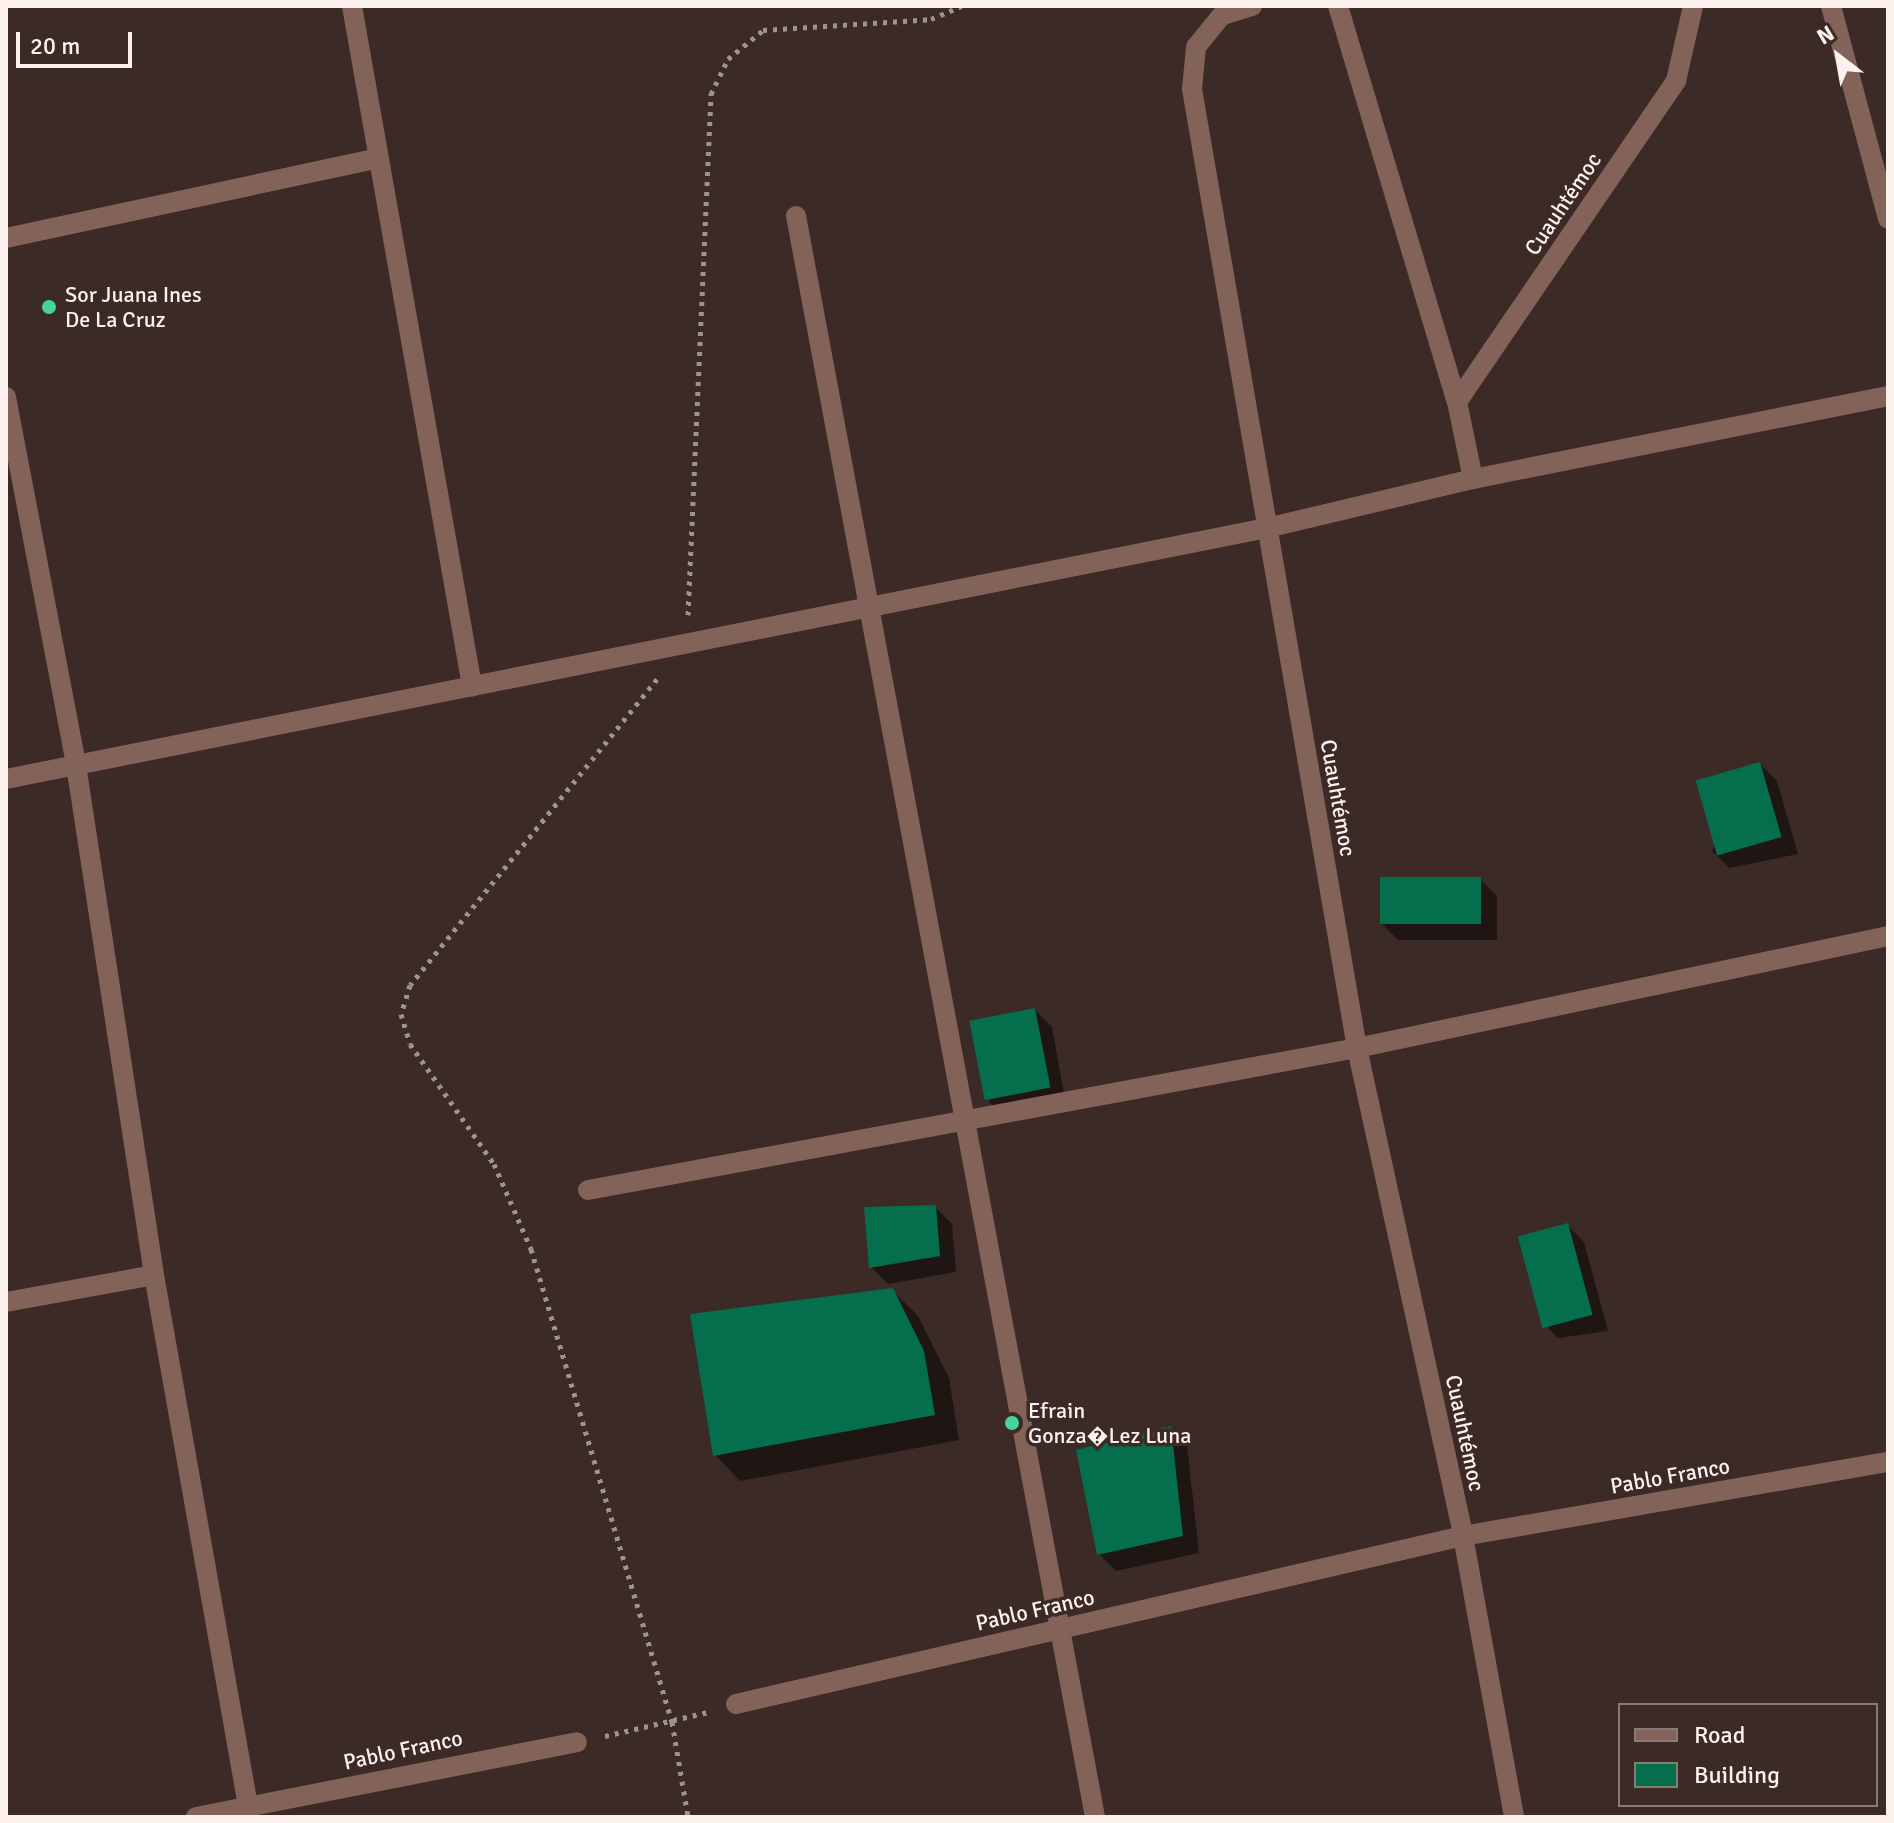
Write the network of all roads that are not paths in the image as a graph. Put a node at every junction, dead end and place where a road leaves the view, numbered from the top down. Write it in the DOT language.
graph roads {
  1 [pos="352,6"];
  2 [pos="1252,6"];
  3 [pos="1338,6"];
  4 [pos="1693,6"];
  5 [pos="1831,6"];
  6 [pos="379,158"];
  7 [pos="796,216"];
  8 [pos="1888,219"];
  9 [pos="6,238"];
  10 [pos="1888,396"];
  11 [pos="6,397"];
  12 [pos="1457,402"];
  13 [pos="1473,479"];
  14 [pos="1267,528"];
  15 [pos="869,607"];
  16 [pos="472,686"];
  17 [pos="76,765"];
  18 [pos="6,779"];
  19 [pos="1888,936"];
  20 [pos="1357,1048"];
  21 [pos="964,1122"];
  22 [pos="588,1190"];
  23 [pos="154,1275"];
  24 [pos="6,1302"];
  25 [pos="1888,1462"];
  26 [pos="1463,1536"];
  27 [pos="1058,1629"];
  28 [pos="736,1704"];
  29 [pos="577,1742"];
  30 [pos="249,1812"];
  31 [pos="196,1817"];
  32 [pos="1095,1817"];
  33 [pos="1514,1817"];
  1 -- 6 [label="street"];
  2 -- 14 [label="street, Cuauhtémoc"];
  3 -- 12 [label="street"];
  4 -- 12 [label="street, Cuauhtémoc"];
  5 -- 8 [label="street"];
  6 -- 9 [label="street"];
  6 -- 16 [label="street"];
  7 -- 15 [label="street"];
  10 -- 13 [label="street"];
  11 -- 17 [label="street"];
  12 -- 13 [label="street"];
  13 -- 14 [label="street"];
  14 -- 15 [label="street"];
  14 -- 20 [label="street, Cuauhtémoc"];
  15 -- 16 [label="street"];
  15 -- 21 [label="street"];
  16 -- 17 [label="street"];
  17 -- 18 [label="street"];
  17 -- 23 [label="street"];
  19 -- 20 [label="street"];
  20 -- 21 [label="street"];
  20 -- 26 [label="street, Cuauhtémoc"];
  21 -- 22 [label="street"];
  21 -- 27 [label="street"];
  23 -- 24 [label="street"];
  23 -- 30 [label="street"];
  25 -- 26 [label="street, Pablo Franco"];
  26 -- 27 [label="street, Pablo Franco"];
  26 -- 33 [label="street, Cuauhtémoc"];
  27 -- 28 [label="street, Pablo Franco"];
  27 -- 32 [label="street"];
  29 -- 30 [label="street, Pablo Franco"];
  30 -- 31 [label="street, Pablo Franco"];
}
